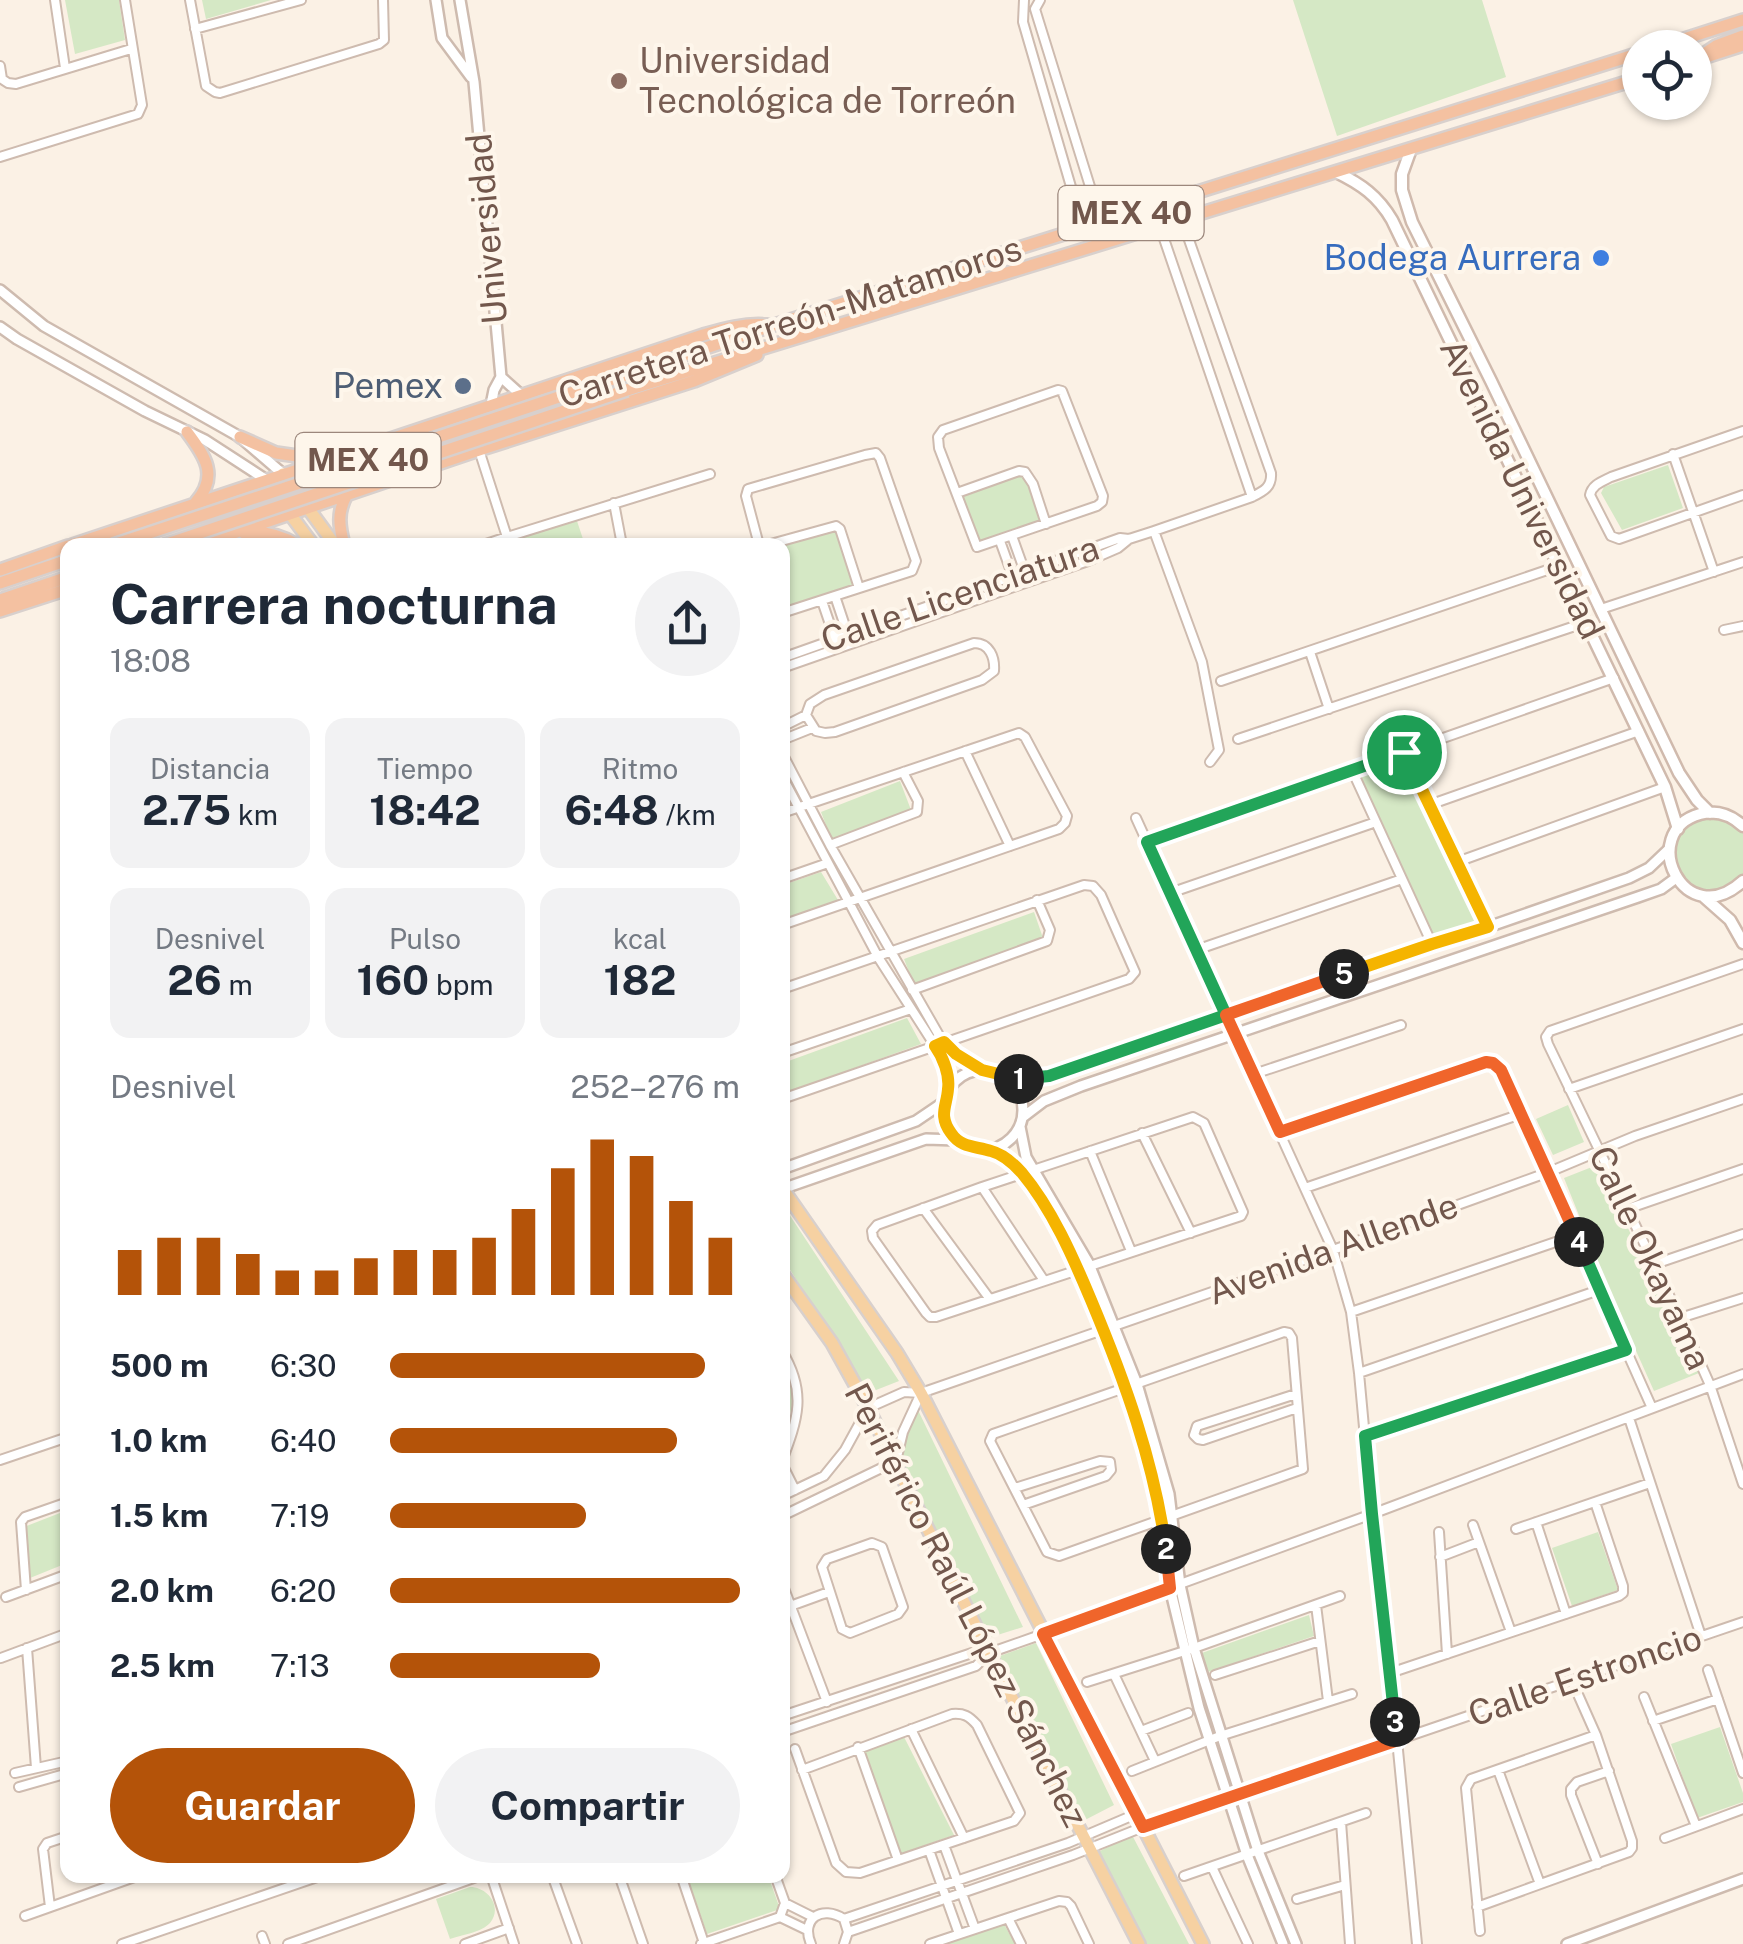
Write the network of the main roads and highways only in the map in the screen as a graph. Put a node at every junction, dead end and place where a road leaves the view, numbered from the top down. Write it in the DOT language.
graph roads {
  1 [pos="1743,20"];
  2 [pos="1712,30"];
  3 [pos="1743,36"];
  4 [pos="1743,45"];
  5 [pos="1712,49"];
  6 [pos="1712,55"];
  7 [pos="1622,59"];
  8 [pos="1622,84"];
  9 [pos="1411,149"];
  10 [pos="1336,172"];
  11 [pos="1439,276"];
  12 [pos="1422,284"];
  13 [pos="774,325"];
  14 [pos="794,337"];
  15 [pos="187,432"];
  16 [pos="240,437"];
  17 [pos="327,459"];
  18 [pos="283,474"];
  19 [pos="265,480"];
  20 [pos="347,494"];
  21 [pos="196,502"];
  22 [pos="309,507"];
  23 [pos="291,513"];
  24 [pos="230,534"];
  25 [pos="93,538"];
  26 [pos="135,538"];
  27 [pos="185,538"];
  28 [pos="218,538"];
  29 [pos="284,538"];
  30 [pos="307,538"];
  31 [pos="330,538"];
  32 [pos="343,538"];
  33 [pos="60,549"];
  34 [pos="60,563"];
  35 [pos="0,570"];
  36 [pos="60,580"];
  37 [pos="0,583"];
  38 [pos="60,592"];
  39 [pos="0,600"];
  40 [pos="0,611"];
  41 [pos="1710,812"];
  42 [pos="1742,825"];
  43 [pos="1678,829"];
  44 [pos="1743,882"];
  45 [pos="1703,897"];
  46 [pos="1743,943"];
  47 [pos="790,1200"];
  48 [pos="790,1210"];
  49 [pos="798,1212"];
  50 [pos="790,1284"];
  51 [pos="1138,1944"];
  52 [pos="1203,1944"];
  1 -- 2 [label="highway"];
  3 -- 5 [label="highway"];
  4 -- 6 [label="highway"];
  7 -- 13 [label="highway, Carretera Torreón-Matamoros / MEX 40"];
  8 -- 9 [label="highway, MEX 40"];
  9 -- 10 [label="highway, MEX 40"];
  9 -- 11 [label="main road, Avenida Universidad"];
  10 -- 12 [label="main road, Avenida Universidad"];
  10 -- 14 [label="highway, MEX 40"];
  11 -- 12 [label="main road"];
  11 -- 41 [label="main road, Avenida Universidad"];
  12 -- 43 [label="main road, Avenida Universidad"];
  13 -- 17 [label="highway"];
  13 -- 26 [label="highway, Carretera Torreón-Matamoros / MEX 40, bridge"];
  14 -- 20 [label="highway"];
  14 -- 27 [label="highway, MEX 40, bridge"];
  15 -- 21 [label="highway"];
  16 -- 17 [label="highway"];
  17 -- 18 [label="highway"];
  17 -- 20 [label="highway"];
  18 -- 19 [label="highway"];
  18 -- 22 [label="main road"];
  19 -- 21 [label="highway"];
  19 -- 23 [label="main road"];
  20 -- 22 [label="highway"];
  20 -- 32 [label="highway"];
  21 -- 24 [label="highway"];
  21 -- 25 [label="highway"];
  22 -- 23 [label="highway"];
  22 -- 31 [label="main road"];
  23 -- 24 [label="highway"];
  23 -- 30 [label="main road"];
  24 -- 28 [label="highway"];
  24 -- 29 [label="highway"];
  33 -- 35 [label="highway"];
  34 -- 37 [label="highway"];
  36 -- 39 [label="highway"];
  38 -- 40 [label="highway"];
  41 -- 42 [label="main road"];
  41 -- 43 [label="main road"];
  43 -- 45 [label="main road"];
  44 -- 45 [label="main road"];
  45 -- 46 [label="main road"];
  47 -- 49 [label="main road, Periférico Raúl López Sánchez"];
  48 -- 49 [label="main road"];
  49 -- 52 [label="main road, Periférico Raúl López Sánchez"];
  50 -- 51 [label="main road, Periférico Raúl López Sánchez"];
}
